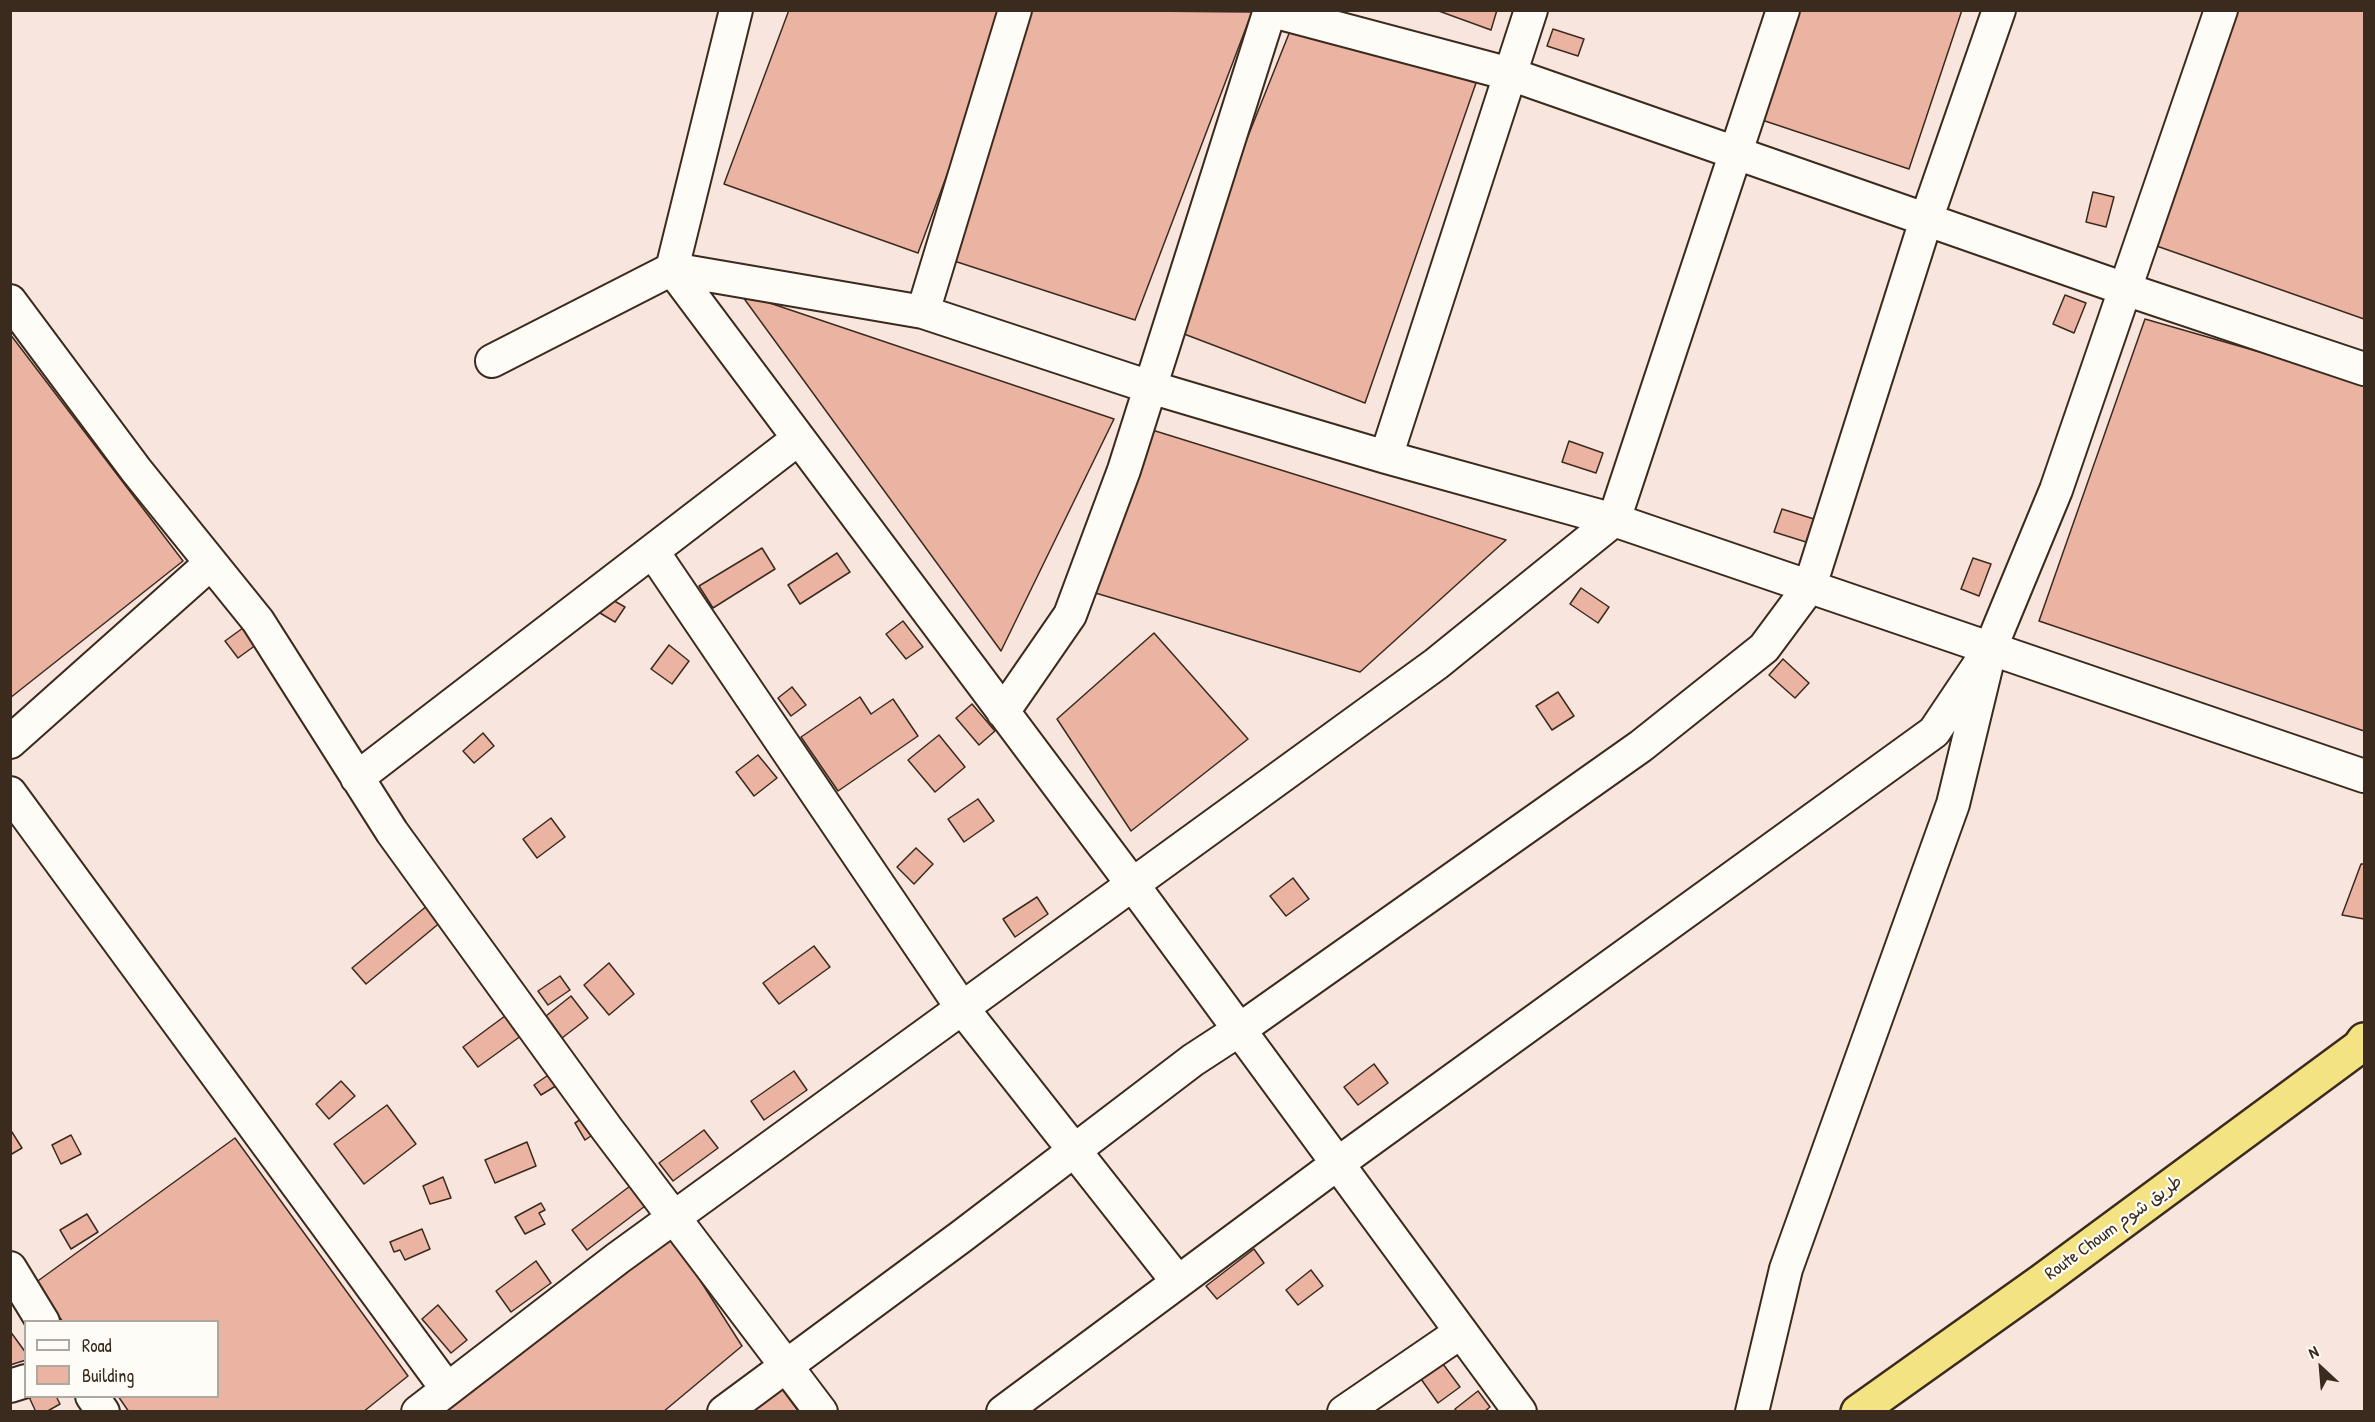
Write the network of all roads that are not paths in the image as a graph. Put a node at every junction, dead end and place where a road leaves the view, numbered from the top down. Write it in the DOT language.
graph roads {
  1 [pos="736,10"];
  2 [pos="1016,10"];
  3 [pos="1270,10"];
  4 [pos="1531,10"];
  5 [pos="1782,10"];
  6 [pos="1999,10"];
  7 [pos="2221,10"];
  8 [pos="1510,74"];
  9 [pos="1736,153"];
  10 [pos="1926,219"];
  11 [pos="672,269"];
  12 [pos="2125,289"];
  13 [pos="10,301"];
  14 [pos="922,312"];
  15 [pos="492,361"];
  16 [pos="2364,369"];
  17 [pos="1150,387"];
  18 [pos="798,439"];
  19 [pos="1386,457"];
  20 [pos="1614,520"];
  21 [pos="653,552"];
  22 [pos="211,563"];
  23 [pos="1810,586"];
  24 [pos="1991,647"];
  25 [pos="1003,712"];
  26 [pos="10,742"];
  27 [pos="2364,776"];
  28 [pos="357,778"];
  29 [pos="10,793"];
  30 [pos="1133,885"];
  31 [pos="962,1008"];
  32 [pos="1239,1030"];
  33 [pos="2364,1040"];
  34 [pos="1076,1149"];
  35 [pos="1337,1164"];
  36 [pos="674,1217"];
  37 [pos="10,1268"];
  38 [pos="1178,1282"];
  39 [pos="42,1320"];
  40 [pos="1461,1332"];
  41 [pos="787,1366"];
  42 [pos="447,1389"];
  43 [pos="93,1398"];
  44 [pos="103,1412"];
  45 [pos="418,1412"];
  46 [pos="724,1412"];
  47 [pos="821,1412"];
  48 [pos="1002,1412"];
  49 [pos="1344,1412"];
  50 [pos="1520,1412"];
  51 [pos="1752,1412"];
  52 [pos="1858,1412"];
  1 -- 11 [label="street"];
  2 -- 14 [label="street"];
  3 -- 8 [label="street"];
  3 -- 17 [label="street"];
  4 -- 8 [label="street"];
  5 -- 9 [label="street"];
  6 -- 10 [label="street"];
  7 -- 12 [label="street"];
  8 -- 9 [label="street"];
  8 -- 19 [label="street"];
  9 -- 10 [label="street"];
  9 -- 20 [label="street"];
  10 -- 12 [label="street"];
  10 -- 23 [label="street"];
  11 -- 14 [label="street"];
  11 -- 15 [label="street"];
  11 -- 18 [label="street"];
  12 -- 16 [label="street"];
  12 -- 24 [label="street"];
  13 -- 22 [label="street"];
  14 -- 17 [label="street"];
  17 -- 19 [label="street"];
  17 -- 25 [label="street"];
  18 -- 21 [label="street"];
  18 -- 25 [label="street"];
  19 -- 20 [label="street"];
  20 -- 23 [label="street"];
  20 -- 30 [label="street"];
  21 -- 28 [label="street"];
  21 -- 31 [label="street"];
  22 -- 26 [label="street"];
  22 -- 28 [label="street"];
  23 -- 24 [label="street"];
  23 -- 32 [label="street"];
  24 -- 27 [label="street"];
  24 -- 35 [label="street"];
  24 -- 51 [label="street"];
  25 -- 30 [label="street"];
  28 -- 36 [label="street"];
  29 -- 42 [label="street"];
  30 -- 31 [label="street"];
  30 -- 32 [label="street"];
  31 -- 34 [label="street"];
  31 -- 36 [label="street"];
  32 -- 34 [label="street"];
  32 -- 35 [label="street"];
  33 -- 52 [label="highway, Route Choum طريق شوم"];
  34 -- 38 [label="street"];
  34 -- 41 [label="street"];
  35 -- 38 [label="street"];
  35 -- 40 [label="street"];
  36 -- 41 [label="street"];
  36 -- 42 [label="street"];
  37 -- 39 [label="street"];
  38 -- 48 [label="street"];
  40 -- 49 [label="street"];
  40 -- 50 [label="street"];
  41 -- 46 [label="street"];
  41 -- 47 [label="street"];
  42 -- 45 [label="street"];
  43 -- 44 [label="street"];
}
